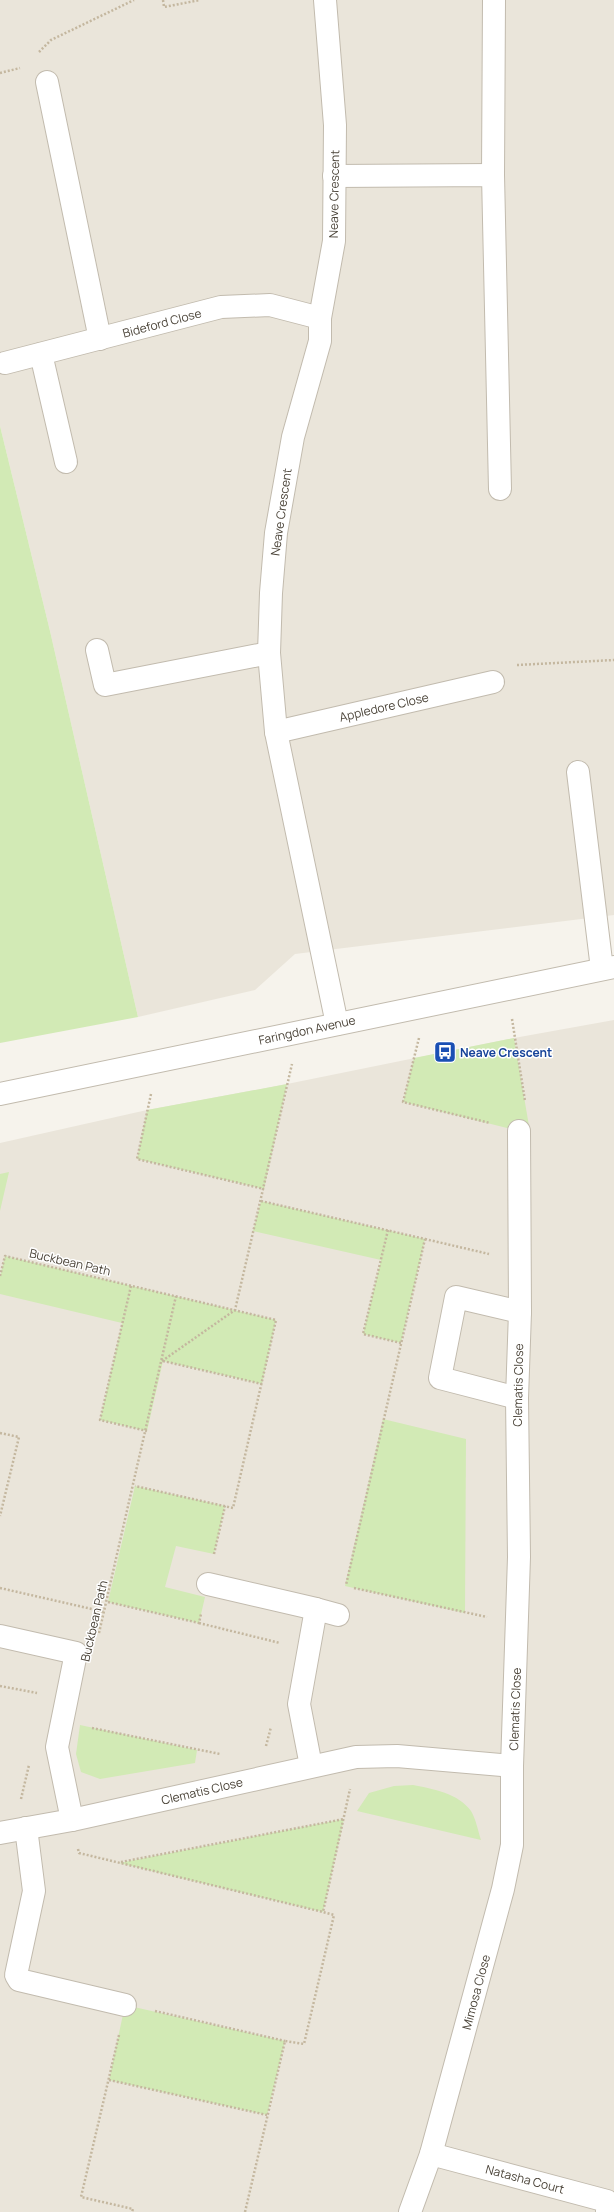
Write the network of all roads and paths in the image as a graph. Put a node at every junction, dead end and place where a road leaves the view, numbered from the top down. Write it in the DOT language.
graph roads {
  1 [pos="134,0"];
  2 [pos="163,0"];
  3 [pos="200,0"];
  4 [pos="325,0"];
  5 [pos="494,0"];
  6 [pos="34,57"];
  7 [pos="23,68"];
  8 [pos="0,73"];
  9 [pos="47,82"];
  10 [pos="493,175"];
  11 [pos="334,176"];
  12 [pos="320,318"];
  13 [pos="100,339"];
  14 [pos="41,354"];
  15 [pos="6,362"];
  16 [pos="66,462"];
  17 [pos="500,489"];
  18 [pos="97,650"];
  19 [pos="269,653"];
  20 [pos="614,660"];
  21 [pos="493,682"];
  22 [pos="276,732"];
  23 [pos="578,772"];
  24 [pos="608,968"];
  25 [pos="508,988"];
  26 [pos="428,1005"];
  27 [pos="337,1024"];
  28 [pos="299,1031"];
  29 [pos="158,1062"];
  30 [pos="0,1094"];
  31 [pos="519,1131"];
  32 [pos="264,1189"];
  33 [pos="261,1201"];
  34 [pos="388,1230"];
  35 [pos="425,1239"];
  36 [pos="519,1261"];
  37 [pos="0,1276"];
  38 [pos="131,1286"];
  39 [pos="176,1296"];
  40 [pos="235,1310"];
  41 [pos="520,1312"];
  42 [pos="401,1343"];
  43 [pos="162,1361"];
  44 [pos="262,1384"];
  45 [pos="517,1398"];
  46 [pos="147,1431"];
  47 [pos="0,1433"];
  48 [pos="135,1486"];
  49 [pos="0,1516"];
  50 [pos="208,1584"];
  51 [pos="0,1588"];
  52 [pos="316,1610"];
  53 [pos="105,1612"];
  54 [pos="338,1615"];
  55 [pos="199,1623"];
  56 [pos="518,1623"];
  57 [pos="99,1635"];
  58 [pos="0,1636"];
  59 [pos="282,1644"];
  60 [pos="272,1723"];
  61 [pos="88,1727"];
  62 [pos="356,1757"];
  63 [pos="311,1766"];
  64 [pos="512,1766"];
  65 [pos="252,1770"];
  66 [pos="344,1819"];
  67 [pos="72,1820"];
  68 [pos="26,1828"];
  69 [pos="0,1833"];
  70 [pos="119,1863"];
  71 [pos="323,1912"];
  72 [pos="125,2005"];
  73 [pos="285,2041"];
  74 [pos="109,2080"];
  75 [pos="267,2116"];
  76 [pos="431,2154"];
  77 [pos="132,2212"];
  78 [pos="244,2212"];
  79 [pos="410,2212"];
  80 [pos="607,2212"];
  1 -- 6 [label="path"];
  2 -- 3 [label="path"];
  4 -- 11 [label="street, Neave Crescent"];
  5 -- 10 [label="street"];
  7 -- 8 [label="path"];
  9 -- 13 [label="street"];
  10 -- 11 [label="street"];
  10 -- 17 [label="street"];
  11 -- 12 [label="street, Neave Crescent"];
  12 -- 13 [label="street, Bideford Close"];
  12 -- 19 [label="street, Neave Crescent"];
  13 -- 14 [label="street, Bideford Close"];
  14 -- 15 [label="street, Bideford Close"];
  14 -- 16 [label="street"];
  18 -- 19 [label="street"];
  19 -- 22 [label="street, Neave Crescent"];
  20 -- 21 [label="path"];
  21 -- 22 [label="street, Appledore Close"];
  22 -- 27 [label="street, Neave Crescent"];
  23 -- 24 [label="street"];
  24 -- 25 [label="street, Faringdon Avenue"];
  25 -- 26 [label="street, Faringdon Avenue"];
  25 -- 31 [label="path"];
  26 -- 27 [label="street, Faringdon Avenue"];
  26 -- 31 [label="path"];
  27 -- 28 [label="street, Faringdon Avenue"];
  28 -- 29 [label="street, Faringdon Avenue"];
  28 -- 32 [label="path"];
  29 -- 30 [label="street, Faringdon Avenue"];
  29 -- 32 [label="path"];
  31 -- 36 [label="street, Clematis Close"];
  32 -- 33 [label="path"];
  33 -- 34 [label="path"];
  33 -- 40 [label="path"];
  34 -- 35 [label="path"];
  34 -- 42 [label="path"];
  35 -- 36 [label="path"];
  35 -- 42 [label="path"];
  36 -- 41 [label="street, Clematis Close"];
  37 -- 38 [label="path, Buckbean Path"];
  38 -- 39 [label="path, Buckbean Path"];
  38 -- 46 [label="path"];
  39 -- 40 [label="path, Buckbean Path"];
  39 -- 43 [label="path, Buckbean Path"];
  40 -- 43 [label="path"];
  40 -- 44 [label="path, Buckbean Path"];
  41 -- 45 [label="street, Clematis Close"];
  41 -- 45 [label="street"];
  42 -- 56 [label="path"];
  43 -- 44 [label="path"];
  43 -- 46 [label="path, Buckbean Path"];
  44 -- 48 [label="path"];
  45 -- 56 [label="street, Clematis Close"];
  46 -- 48 [label="path, Buckbean Path"];
  47 -- 49 [label="path"];
  48 -- 53 [label="path, Buckbean Path"];
  50 -- 52 [label="street"];
  51 -- 53 [label="path"];
  52 -- 54 [label="street"];
  52 -- 63 [label="street"];
  53 -- 57 [label="path, Buckbean Path"];
  55 -- 59 [label="path"];
  56 -- 64 [label="street, Clematis Close"];
  58 -- 67 [label="street"];
  60 -- 65 [label="path"];
  61 -- 65 [label="path"];
  62 -- 63 [label="street, Clematis Close"];
  62 -- 64 [label="street, Clematis Close"];
  62 -- 66 [label="path"];
  63 -- 65 [label="street, Clematis Close"];
  64 -- 76 [label="street, Mimosa Close"];
  65 -- 67 [label="street, Clematis Close"];
  66 -- 70 [label="path"];
  66 -- 71 [label="path"];
  67 -- 68 [label="street, Clematis Close"];
  67 -- 70 [label="path"];
  68 -- 69 [label="street, Clematis Close"];
  68 -- 72 [label="street"];
  70 -- 71 [label="path"];
  71 -- 73 [label="path"];
  72 -- 73 [label="path"];
  72 -- 74 [label="path"];
  73 -- 75 [label="path"];
  74 -- 75 [label="path"];
  74 -- 77 [label="path"];
  75 -- 78 [label="path"];
  76 -- 79 [label="street, Mimosa Close"];
  76 -- 80 [label="street, Natasha Court"];
}
